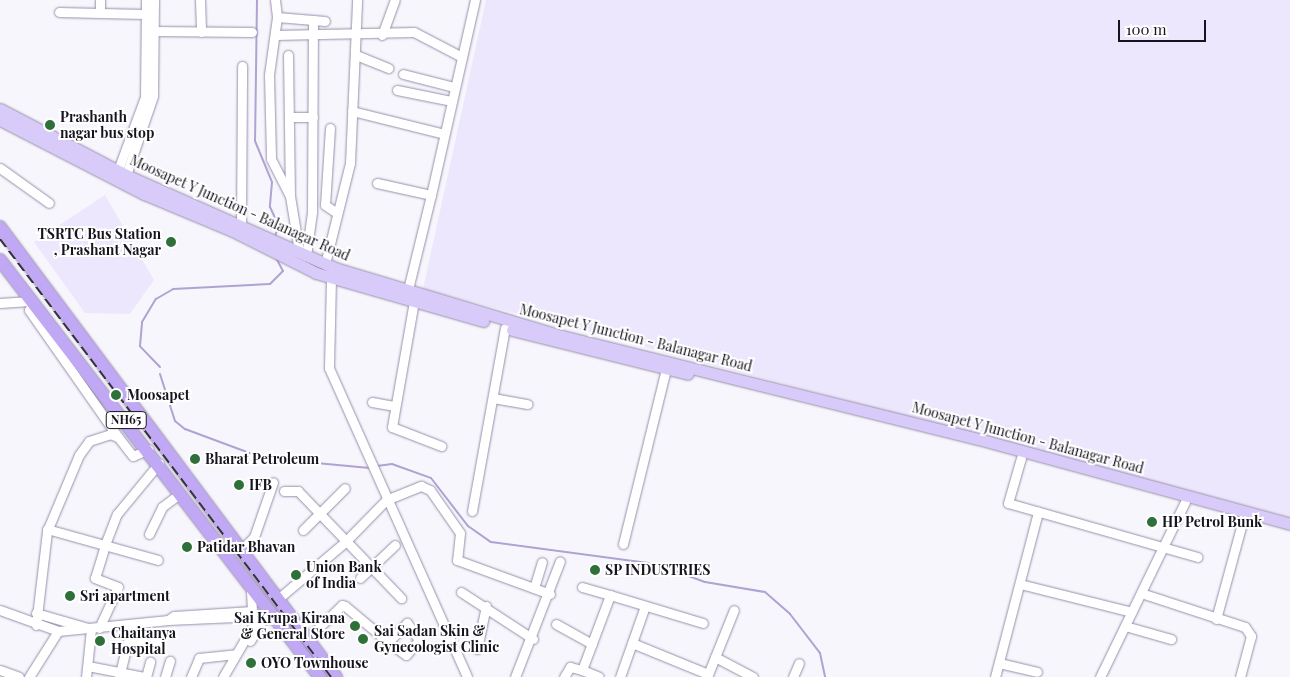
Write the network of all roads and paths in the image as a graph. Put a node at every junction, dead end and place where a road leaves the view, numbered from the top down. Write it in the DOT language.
graph roads {
  1 [pos="100,0"];
  2 [pos="146,0"];
  3 [pos="154,0"];
  4 [pos="200,0"];
  5 [pos="275,0"];
  6 [pos="357,0"];
  7 [pos="395,0"];
  8 [pos="475,0"];
  9 [pos="59,12"];
  10 [pos="100,13"];
  11 [pos="145,14"];
  12 [pos="277,17"];
  13 [pos="313,20"];
  14 [pos="324,21"];
  15 [pos="154,31"];
  16 [pos="201,32"];
  17 [pos="252,32"];
  18 [pos="382,34"];
  19 [pos="275,35"];
  20 [pos="311,37"];
  21 [pos="355,37"];
  22 [pos="288,55"];
  23 [pos="356,56"];
  24 [pos="462,57"];
  25 [pos="242,66"];
  26 [pos="388,68"];
  27 [pos="403,74"];
  28 [pos="454,87"];
  29 [pos="397,90"];
  30 [pos="451,101"];
  31 [pos="0,109"];
  32 [pos="352,111"];
  33 [pos="289,117"];
  34 [pos="313,117"];
  35 [pos="0,120"];
  36 [pos="330,128"];
  37 [pos="444,134"];
  38 [pos="0,168"];
  39 [pos="122,173"];
  40 [pos="377,183"];
  41 [pos="430,195"];
  42 [pos="290,196"];
  43 [pos="49,203"];
  44 [pos="338,213"];
  45 [pos="241,224"];
  46 [pos="0,226"];
  47 [pos="263,239"];
  48 [pos="297,254"];
  49 [pos="0,260"];
  50 [pos="325,264"];
  51 [pos="332,280"];
  52 [pos="367,283"];
  53 [pos="408,288"];
  54 [pos="414,301"];
  55 [pos="0,303"];
  56 [pos="32,303"];
  57 [pos="505,328"];
  58 [pos="68,356"];
  59 [pos="666,369"];
  60 [pos="492,398"];
  61 [pos="372,402"];
  62 [pos="527,404"];
  63 [pos="394,406"];
  64 [pos="118,437"];
  65 [pos="441,446"];
  66 [pos="149,449"];
  67 [pos="1021,458"];
  68 [pos="159,463"];
  69 [pos="273,482"];
  70 [pos="346,488"];
  71 [pos="284,491"];
  72 [pos="179,494"];
  73 [pos="386,500"];
  74 [pos="1185,502"];
  75 [pos="472,511"];
  76 [pos="1038,512"];
  77 [pos="318,515"];
  78 [pos="1244,516"];
  79 [pos="1290,524"];
  80 [pos="47,529"];
  81 [pos="302,530"];
  82 [pos="1290,530"];
  83 [pos="149,534"];
  84 [pos="106,542"];
  85 [pos="345,542"];
  86 [pos="623,544"];
  87 [pos="394,545"];
  88 [pos="1164,546"];
  89 [pos="240,547"];
  90 [pos="222,550"];
  91 [pos="1197,557"];
  92 [pos="158,560"];
  93 [pos="560,561"];
  94 [pos="542,562"];
  95 [pos="233,563"];
  96 [pos="370,568"];
  97 [pos="360,578"];
  98 [pos="1020,584"];
  99 [pos="250,586"];
  100 [pos="582,587"];
  101 [pos="534,588"];
  102 [pos="461,592"];
  103 [pos="1141,593"];
  104 [pos="550,594"];
  105 [pos="610,595"];
  106 [pos="279,598"];
  107 [pos="401,598"];
  108 [pos="264,603"];
  109 [pos="486,606"];
  110 [pos="644,606"];
  111 [pos="0,610"];
  112 [pos="734,610"];
  113 [pos="1132,612"];
  114 [pos="36,613"];
  115 [pos="1216,619"];
  116 [pos="168,620"];
  117 [pos="259,620"];
  118 [pos="279,621"];
  119 [pos="703,623"];
  120 [pos="556,624"];
  121 [pos="36,625"];
  122 [pos="1125,626"];
  123 [pos="95,628"];
  124 [pos="58,631"];
  125 [pos="310,637"];
  126 [pos="533,639"];
  127 [pos="1171,639"];
  128 [pos="159,640"];
  129 [pos="388,642"];
  130 [pos="632,643"];
  131 [pos="592,644"];
  132 [pos="477,649"];
  133 [pos="236,654"];
  134 [pos="714,657"];
  135 [pos="170,661"];
  136 [pos="150,662"];
  137 [pos="999,663"];
  138 [pos="799,664"];
  139 [pos="88,666"];
  140 [pos="0,670"];
  141 [pos="582,670"];
  142 [pos="1037,672"];
  143 [pos="120,675"];
  144 [pos="707,676"];
  145 [pos="19,677"];
  146 [pos="29,677"];
  147 [pos="86,677"];
  148 [pos="145,677"];
  149 [pos="165,677"];
  150 [pos="191,677"];
  151 [pos="223,677"];
  152 [pos="229,677"];
  153 [pos="320,677"];
  154 [pos="336,677"];
  155 [pos="467,677"];
  156 [pos="516,677"];
  157 [pos="564,677"];
  158 [pos="600,677"];
  159 [pos="620,677"];
  160 [pos="753,677"];
  161 [pos="793,677"];
  162 [pos="995,677"];
  163 [pos="1100,677"];
  164 [pos="1240,677"];
  1 -- 10 [label="street"];
  2 -- 11 [label="street"];
  3 -- 15 [label="street"];
  4 -- 16 [label="street"];
  5 -- 12 [label="street"];
  6 -- 21 [label="street"];
  7 -- 18 [label="street"];
  8 -- 24 [label="street"];
  9 -- 10 [label="street"];
  10 -- 11 [label="street"];
  11 -- 39 [label="street"];
  12 -- 13 [label="street"];
  12 -- 19 [label="street"];
  13 -- 14 [label="street"];
  13 -- 20 [label="street"];
  15 -- 16 [label="street"];
  15 -- 39 [label="street"];
  16 -- 17 [label="street"];
  18 -- 21 [label="street"];
  18 -- 24 [label="street"];
  19 -- 20 [label="street"];
  19 -- 42 [label="street"];
  20 -- 21 [label="street"];
  20 -- 34 [label="street"];
  21 -- 23 [label="street"];
  22 -- 33 [label="street"];
  23 -- 26 [label="street"];
  23 -- 32 [label="street"];
  24 -- 28 [label="street"];
  25 -- 45 [label="street"];
  27 -- 28 [label="street"];
  28 -- 30 [label="street"];
  29 -- 30 [label="street"];
  30 -- 37 [label="street"];
  31 -- 39 [label="main road, Moosapet Y Junction - Balanagar Road"];
  32 -- 37 [label="street"];
  32 -- 44 [label="street"];
  33 -- 34 [label="street"];
  33 -- 42 [label="street"];
  34 -- 48 [label="street"];
  35 -- 47 [label="main road"];
  36 -- 44 [label="street"];
  37 -- 41 [label="street"];
  38 -- 43 [label="street"];
  39 -- 45 [label="main road, Moosapet Y Junction - Balanagar Road"];
  40 -- 41 [label="street"];
  41 -- 53 [label="street"];
  42 -- 48 [label="street"];
  44 -- 50 [label="street"];
  45 -- 47 [label="main road, Moosapet Y Junction - Balanagar Road"];
  46 -- 89 [label="highway, NH65"];
  47 -- 48 [label="main road, Moosapet Y Junction - Balanagar Road"];
  48 -- 50 [label="main road, Moosapet Y Junction - Balanagar Road"];
  48 -- 51 [label="main road"];
  49 -- 56 [label="highway, NH65"];
  50 -- 52 [label="main road, Moosapet Y Junction - Balanagar Road"];
  51 -- 52 [label="main road"];
  51 -- 73 [label="street"];
  52 -- 53 [label="main road, Moosapet Y Junction - Balanagar Road"];
  52 -- 54 [label="main road"];
  53 -- 79 [label="main road, Moosapet Y Junction - Balanagar Road"];
  54 -- 57 [label="main road"];
  54 -- 63 [label="street"];
  55 -- 56 [label="street"];
  56 -- 58 [label="highway, NH65"];
  57 -- 59 [label="main road"];
  57 -- 60 [label="street"];
  58 -- 64 [label="street"];
  58 -- 66 [label="highway, NH65"];
  59 -- 67 [label="main road"];
  59 -- 86 [label="street"];
  60 -- 62 [label="street"];
  60 -- 75 [label="street"];
  61 -- 63 [label="street"];
  63 -- 65 [label="street"];
  64 -- 66 [label="street"];
  64 -- 80 [label="street"];
  66 -- 68 [label="highway, NH65"];
  67 -- 74 [label="main road"];
  67 -- 76 [label="street"];
  68 -- 72 [label="highway, NH65"];
  68 -- 84 [label="street"];
  69 -- 89 [label="street"];
  70 -- 77 [label="street"];
  71 -- 77 [label="street"];
  72 -- 83 [label="street"];
  72 -- 90 [label="highway, NH65"];
  73 -- 85 [label="street"];
  73 -- 101 [label="street"];
  73 -- 155 [label="street"];
  74 -- 78 [label="main road"];
  74 -- 88 [label="street"];
  76 -- 88 [label="street"];
  76 -- 98 [label="street"];
  77 -- 81 [label="street"];
  77 -- 85 [label="street"];
  78 -- 82 [label="main road"];
  78 -- 115 [label="street"];
  80 -- 84 [label="street"];
  80 -- 114 [label="street"];
  84 -- 92 [label="street"];
  84 -- 123 [label="street"];
  85 -- 96 [label="street"];
  85 -- 106 [label="street"];
  87 -- 96 [label="street"];
  88 -- 91 [label="street"];
  88 -- 103 [label="street"];
  89 -- 90 [label="highway"];
  89 -- 95 [label="highway"];
  89 -- 106 [label="highway, NH65"];
  90 -- 95 [label="highway, NH65"];
  93 -- 104 [label="street"];
  94 -- 101 [label="street"];
  95 -- 99 [label="highway, NH65"];
  96 -- 97 [label="street"];
  96 -- 107 [label="street"];
  98 -- 113 [label="street"];
  98 -- 137 [label="street"];
  99 -- 108 [label="highway, NH65"];
  99 -- 116 [label="street"];
  100 -- 105 [label="street"];
  101 -- 104 [label="street"];
  102 -- 109 [label="street"];
  103 -- 113 [label="street"];
  103 -- 115 [label="street"];
  104 -- 126 [label="street"];
  105 -- 110 [label="street"];
  105 -- 131 [label="street"];
  106 -- 125 [label="highway, NH65"];
  108 -- 117 [label="street"];
  108 -- 118 [label="highway, NH65"];
  109 -- 126 [label="street"];
  109 -- 132 [label="street"];
  110 -- 119 [label="street"];
  110 -- 130 [label="street"];
  111 -- 121 [label="street"];
  112 -- 134 [label="street"];
  113 -- 122 [label="street"];
  114 -- 121 [label="street"];
  114 -- 123 [label="street"];
  115 -- 164 [label="street"];
  116 -- 117 [label="street"];
  116 -- 123 [label="street"];
  117 -- 118 [label="street"];
  117 -- 133 [label="street"];
  117 -- 152 [label="street"];
  118 -- 153 [label="highway, NH65"];
  120 -- 131 [label="street"];
  121 -- 124 [label="street"];
  122 -- 127 [label="street"];
  122 -- 163 [label="street"];
  123 -- 124 [label="street"];
  123 -- 139 [label="street"];
  124 -- 146 [label="street"];
  125 -- 129 [label="street"];
  125 -- 154 [label="highway, NH65"];
  126 -- 156 [label="street"];
  128 -- 143 [label="street"];
  130 -- 144 [label="street"];
  130 -- 159 [label="street"];
  131 -- 141 [label="street"];
  133 -- 150 [label="street"];
  133 -- 151 [label="street"];
  134 -- 144 [label="street"];
  134 -- 160 [label="street"];
  135 -- 149 [label="street"];
  136 -- 148 [label="street"];
  137 -- 142 [label="street"];
  137 -- 162 [label="street"];
  138 -- 161 [label="street"];
  139 -- 143 [label="street"];
  139 -- 147 [label="street"];
  140 -- 145 [label="street"];
  141 -- 157 [label="street"];
  141 -- 158 [label="street"];
  143 -- 148 [label="street"];
}
